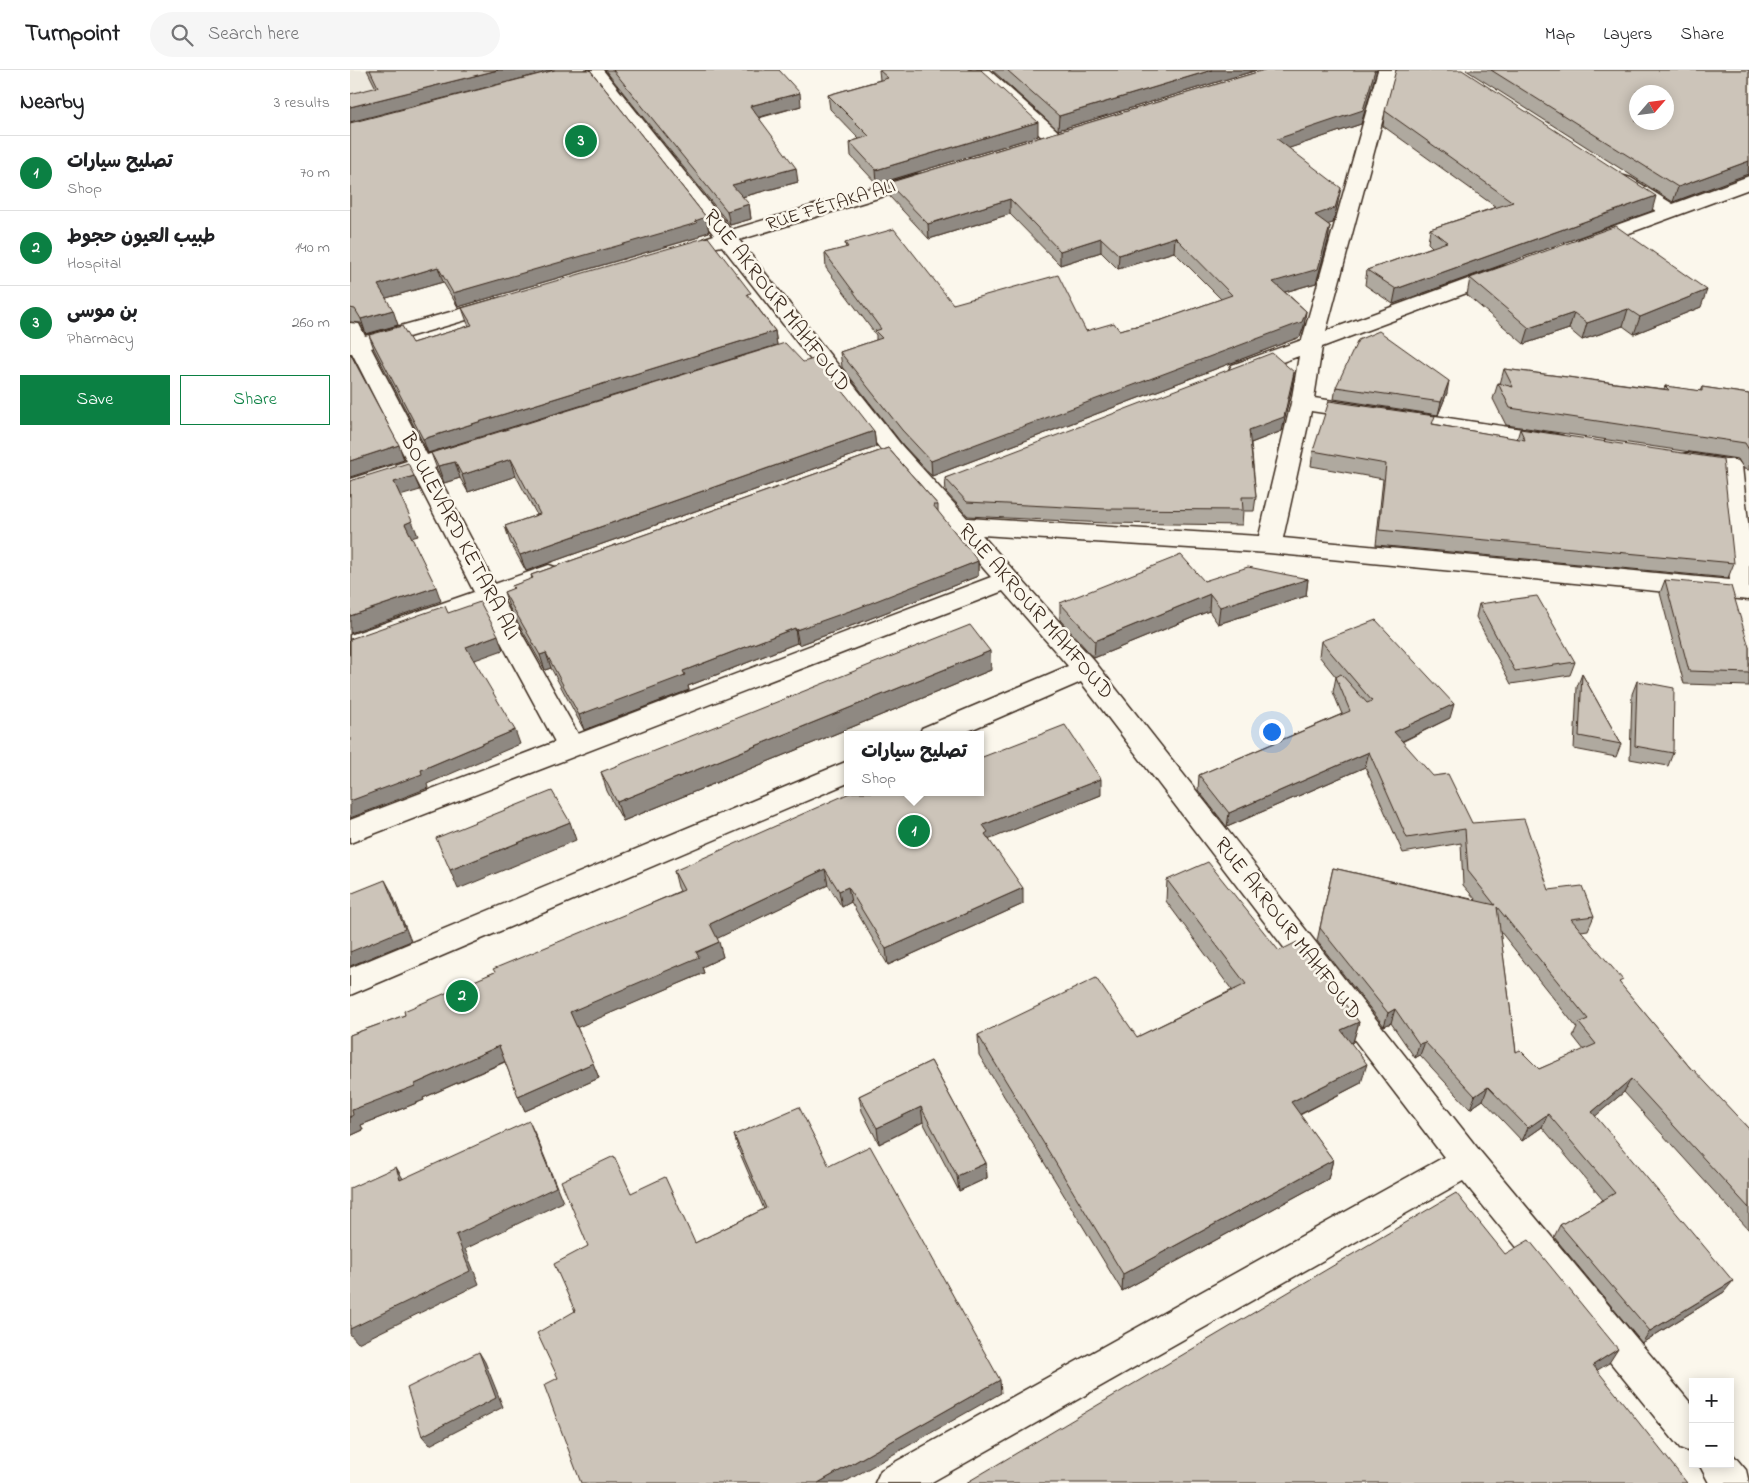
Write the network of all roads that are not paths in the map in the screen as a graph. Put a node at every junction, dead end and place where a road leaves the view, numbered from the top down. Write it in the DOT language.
graph roads {
  1 [pos="978,70"];
  2 [pos="1387,70"];
  3 [pos="584,71"];
  4 [pos="1073,133"];
  5 [pos="1605,170"];
  6 [pos="942,172"];
  7 [pos="1749,182"];
  8 [pos="1671,212"];
  9 [pos="727,238"];
  10 [pos="1570,248"];
  11 [pos="690,249"];
  12 [pos="1524,265"];
  13 [pos="519,298"];
  14 [pos="353,340"];
  15 [pos="1312,342"];
  16 [pos="1220,377"];
  17 [pos="1302,403"];
  18 [pos="1574,443"];
  19 [pos="487,444"];
  20 [pos="1662,456"];
  21 [pos="420,464"];
  22 [pos="350,488"];
  23 [pos="962,526"];
  24 [pos="1268,545"];
  25 [pos="571,566"];
  26 [pos="1006,580"];
  27 [pos="1746,590"];
  28 [pos="488,595"];
  29 [pos="350,645"];
  30 [pos="1086,669"];
  31 [pos="941,731"];
  32 [pos="571,746"];
  33 [pos="844,773"];
  34 [pos="350,832"];
  35 [pos="350,982"];
  36 [pos="1467,1161"];
  37 [pos="1689,1430"];
  38 [pos="1720,1468"];
  39 [pos="894,1483"];
  40 [pos="1733,1483"];
  1 -- 4 [label="street"];
  2 -- 15 [label="street"];
  3 -- 9 [label="street, RUE AKROUR MAHFOUD"];
  5 -- 8 [label="street"];
  6 -- 9 [label="street, RUE FÉTAKA ALI"];
  7 -- 8 [label="street"];
  8 -- 10 [label="street"];
  9 -- 11 [label="street, RUE FÉTAKA ALI"];
  9 -- 23 [label="street, RUE AKROUR MAHFOUD"];
  12 -- 15 [label="street"];
  13 -- 14 [label="street"];
  14 -- 21 [label="street, BOULEVARD KETARA ALI"];
  15 -- 16 [label="street"];
  15 -- 17 [label="street"];
  17 -- 18 [label="street"];
  17 -- 24 [label="street"];
  19 -- 21 [label="street"];
  20 -- 27 [label="street"];
  21 -- 22 [label="street"];
  21 -- 28 [label="street, BOULEVARD KETARA ALI"];
  23 -- 24 [label="street"];
  23 -- 26 [label="street, RUE AKROUR MAHFOUD"];
  24 -- 27 [label="street"];
  25 -- 28 [label="street"];
  26 -- 30 [label="street, RUE AKROUR MAHFOUD"];
  26 -- 32 [label="street"];
  28 -- 29 [label="street"];
  28 -- 32 [label="street, BOULEVARD KETARA ALI"];
  30 -- 31 [label="street"];
  30 -- 36 [label="street, RUE AKROUR MAHFOUD"];
  32 -- 34 [label="street"];
  33 -- 35 [label="street"];
  36 -- 37 [label="street, RUE AKROUR MAHFOUD"];
  36 -- 39 [label="street"];
  38 -- 40 [label="street"];
}
